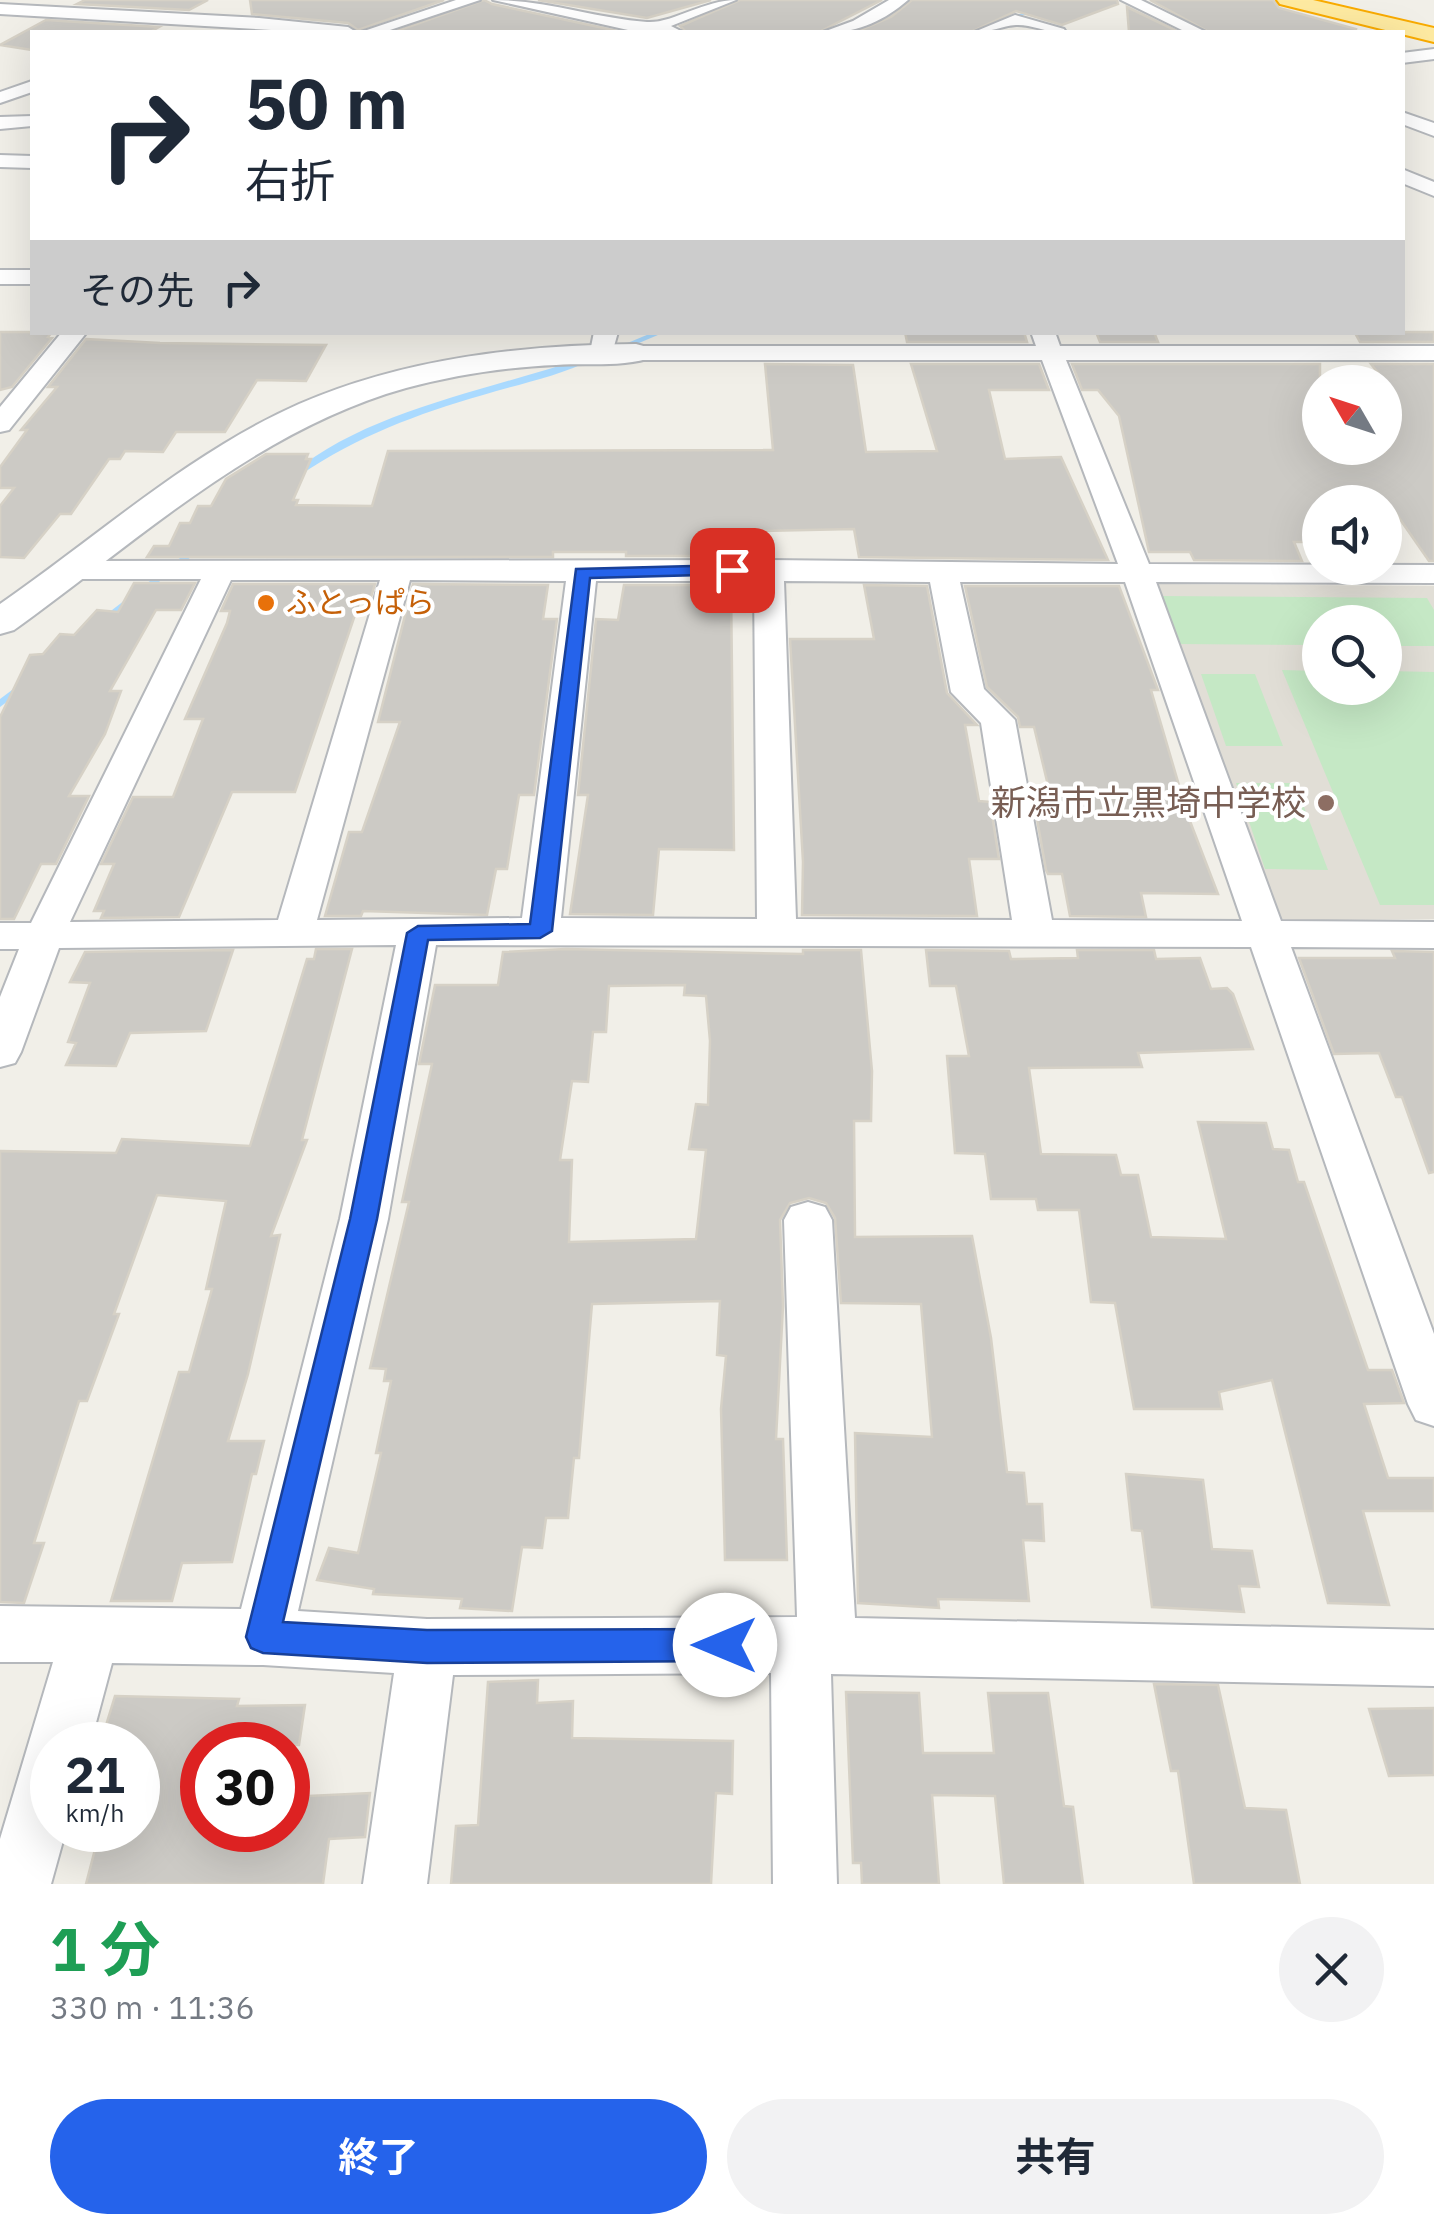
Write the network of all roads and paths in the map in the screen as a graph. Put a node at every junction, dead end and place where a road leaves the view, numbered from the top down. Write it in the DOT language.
graph roads {
  1 [pos="78,0"];
  2 [pos="206,0"];
  3 [pos="472,0"];
  4 [pos="502,0"];
  5 [pos="599,0"];
  6 [pos="728,0"];
  7 [pos="900,0"];
  8 [pos="1129,0"];
  9 [pos="1260,0"];
  10 [pos="1287,0"];
  11 [pos="0,9"];
  12 [pos="308,9"];
  13 [pos="37,10"];
  14 [pos="566,12"];
  15 [pos="147,16"];
  16 [pos="204,20"];
  17 [pos="0,21"];
  18 [pos="536,22"];
  19 [pos="259,23"];
  20 [pos="185,30"];
  21 [pos="328,30"];
  22 [pos="374,30"];
  23 [pos="647,30"];
  24 [pos="838,30"];
  25 [pos="988,30"];
  26 [pos="1051,30"];
  27 [pos="1194,30"];
  28 [pos="1386,30"];
  29 [pos="1403,30"];
  30 [pos="1405,31"];
  31 [pos="1405,34"];
  32 [pos="1434,38"];
  33 [pos="1434,54"];
  34 [pos="1405,58"];
  35 [pos="30,87"];
  36 [pos="0,98"];
  37 [pos="1405,118"];
  38 [pos="30,121"];
  39 [pos="0,123"];
  40 [pos="1434,130"];
  41 [pos="0,161"];
  42 [pos="30,162"];
  43 [pos="1405,176"];
  44 [pos="1434,190"];
  45 [pos="1405,199"];
  46 [pos="1434,200"];
  47 [pos="0,277"];
  48 [pos="30,277"];
  49 [pos="73,335"];
  50 [pos="604,342"];
  51 [pos="1046,344"];
  52 [pos="1434,352"];
  53 [pos="636,353"];
  54 [pos="0,424"];
  55 [pos="769,569"];
  56 [pos="75,570"];
  57 [pos="220,571"];
  58 [pos="943,571"];
  59 [pos="397,572"];
  60 [pos="582,572"];
  61 [pos="1137,573"];
  62 [pos="1434,574"];
  63 [pos="0,622"];
  64 [pos="540,931"];
  65 [pos="1034,932"];
  66 [pos="418,933"];
  67 [pos="777,934"];
  68 [pos="1266,934"];
  69 [pos="1434,935"];
  70 [pos="0,936"];
  71 [pos="44,936"];
  72 [pos="292,936"];
  73 [pos="0,1052"];
  74 [pos="808,1220"];
  75 [pos="1434,1404"];
  76 [pos="0,1634"];
  77 [pos="91,1634"];
  78 [pos="263,1637"];
  79 [pos="427,1646"];
  80 [pos="813,1646"];
  81 [pos="1434,1658"];
  82 [pos="66,1722"];
  83 [pos="30,1845"];
  84 [pos="19,1884"];
  85 [pos="395,1884"];
  86 [pos="805,1884"];
  1 -- 13 [label="street"];
  2 -- 15 [label="street"];
  3 -- 22 [label="street"];
  4 -- 14 [label="street"];
  5 -- 14 [label="street"];
  6 -- 23 [label="street"];
  7 -- 24 [label="street"];
  8 -- 27 [label="street"];
  9 -- 28 [label="highway"];
  10 -- 29 [label="highway"];
  11 -- 13 [label="street"];
  12 -- 19 [label="street"];
  13 -- 15 [label="street"];
  13 -- 17 [label="street"];
  14 -- 18 [label="street"];
  14 -- 23 [label="street"];
  15 -- 16 [label="street"];
  16 -- 19 [label="street"];
  16 -- 20 [label="street"];
  19 -- 21 [label="street"];
  25 -- 26 [label="street"];
  30 -- 32 [label="highway"];
  31 -- 32 [label="highway"];
  33 -- 34 [label="street"];
  35 -- 36 [label="street"];
  37 -- 40 [label="street"];
  38 -- 39 [label="street"];
  41 -- 42 [label="street"];
  43 -- 44 [label="street"];
  45 -- 46 [label="street"];
  47 -- 48 [label="street"];
  49 -- 54 [label="street"];
  50 -- 53 [label="street"];
  50 -- 56 [label="street"];
  51 -- 52 [label="street"];
  51 -- 53 [label="street"];
  51 -- 61 [label="street"];
  55 -- 58 [label="street"];
  55 -- 60 [label="street"];
  55 -- 67 [label="street"];
  56 -- 57 [label="street"];
  56 -- 63 [label="street"];
  57 -- 59 [label="street"];
  57 -- 71 [label="street"];
  58 -- 61 [label="street"];
  58 -- 65 [label="street"];
  59 -- 60 [label="street"];
  59 -- 72 [label="street"];
  60 -- 64 [label="street"];
  61 -- 62 [label="street"];
  61 -- 68 [label="street"];
  64 -- 66 [label="street"];
  64 -- 67 [label="street"];
  65 -- 67 [label="street"];
  65 -- 68 [label="street"];
  66 -- 72 [label="street"];
  66 -- 78 [label="street"];
  68 -- 69 [label="street"];
  68 -- 75 [label="street"];
  70 -- 71 [label="street"];
  71 -- 72 [label="street"];
  71 -- 73 [label="street"];
  74 -- 80 [label="street"];
  76 -- 77 [label="street"];
  77 -- 78 [label="street"];
  77 -- 82 [label="street"];
  78 -- 79 [label="street"];
  79 -- 80 [label="street"];
  79 -- 85 [label="street"];
  80 -- 81 [label="street"];
  80 -- 86 [label="street"];
  83 -- 84 [label="street"];
}
